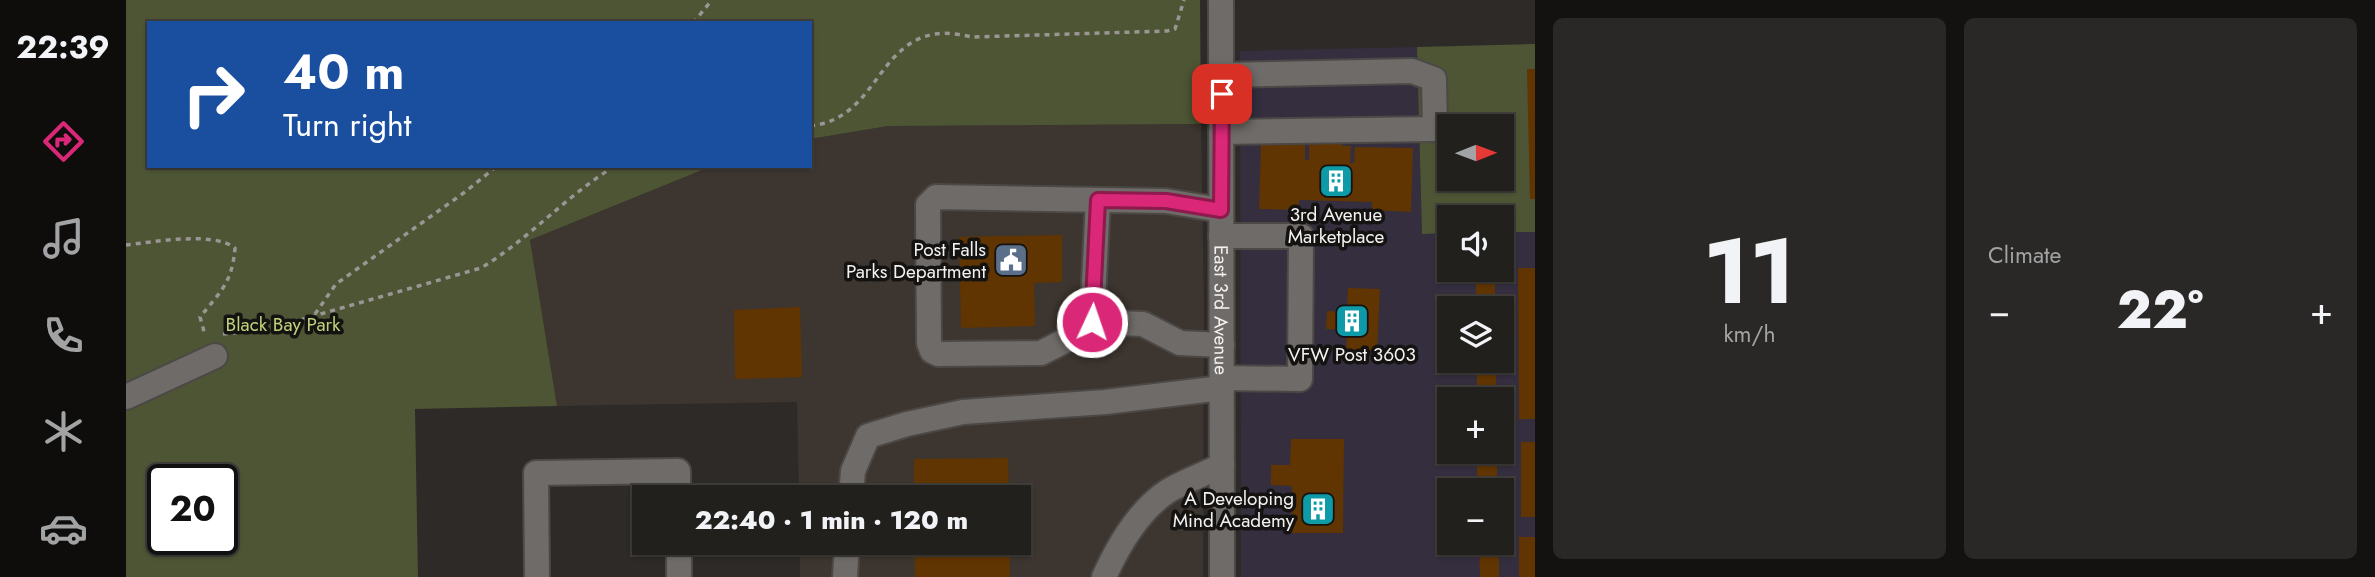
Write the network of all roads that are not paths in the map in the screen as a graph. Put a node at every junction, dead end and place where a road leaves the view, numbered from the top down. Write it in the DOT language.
graph roads {
  1 [pos="1221,0"];
  2 [pos="1222,75"];
  3 [pos="1221,132"];
  4 [pos="1098,200"];
  5 [pos="1221,210"];
  6 [pos="1221,236"];
  7 [pos="1092,322"];
  8 [pos="213,342"];
  9 [pos="1222,345"];
  10 [pos="1222,383"];
  11 [pos="126,397"];
  12 [pos="1222,466"];
  13 [pos="678,485"];
  14 [pos="852,485"];
  15 [pos="679,555"];
  16 [pos="847,555"];
  17 [pos="537,577"];
  18 [pos="679,577"];
  19 [pos="845,577"];
  20 [pos="1104,577"];
  21 [pos="1222,577"];
  1 -- 2 [label="street, East 3rd Avenue"];
  2 -- 3 [label="street, East 3rd Avenue"];
  2 -- 3 [label="street"];
  3 -- 5 [label="street, East 3rd Avenue"];
  4 -- 5 [label="street"];
  4 -- 7 [label="street"];
  4 -- 7 [label="street"];
  5 -- 6 [label="street, East 3rd Avenue"];
  6 -- 9 [label="street, East 3rd Avenue"];
  6 -- 10 [label="street"];
  7 -- 9 [label="street"];
  8 -- 11 [label="street"];
  9 -- 10 [label="street, East 3rd Avenue"];
  10 -- 12 [label="street, East 3rd Avenue"];
  10 -- 14 [label="street"];
  12 -- 20 [label="street"];
  12 -- 21 [label="street, East 3rd Avenue"];
  13 -- 17 [label="street"];
  15 -- 18 [label="street"];
  16 -- 19 [label="street"];
}
